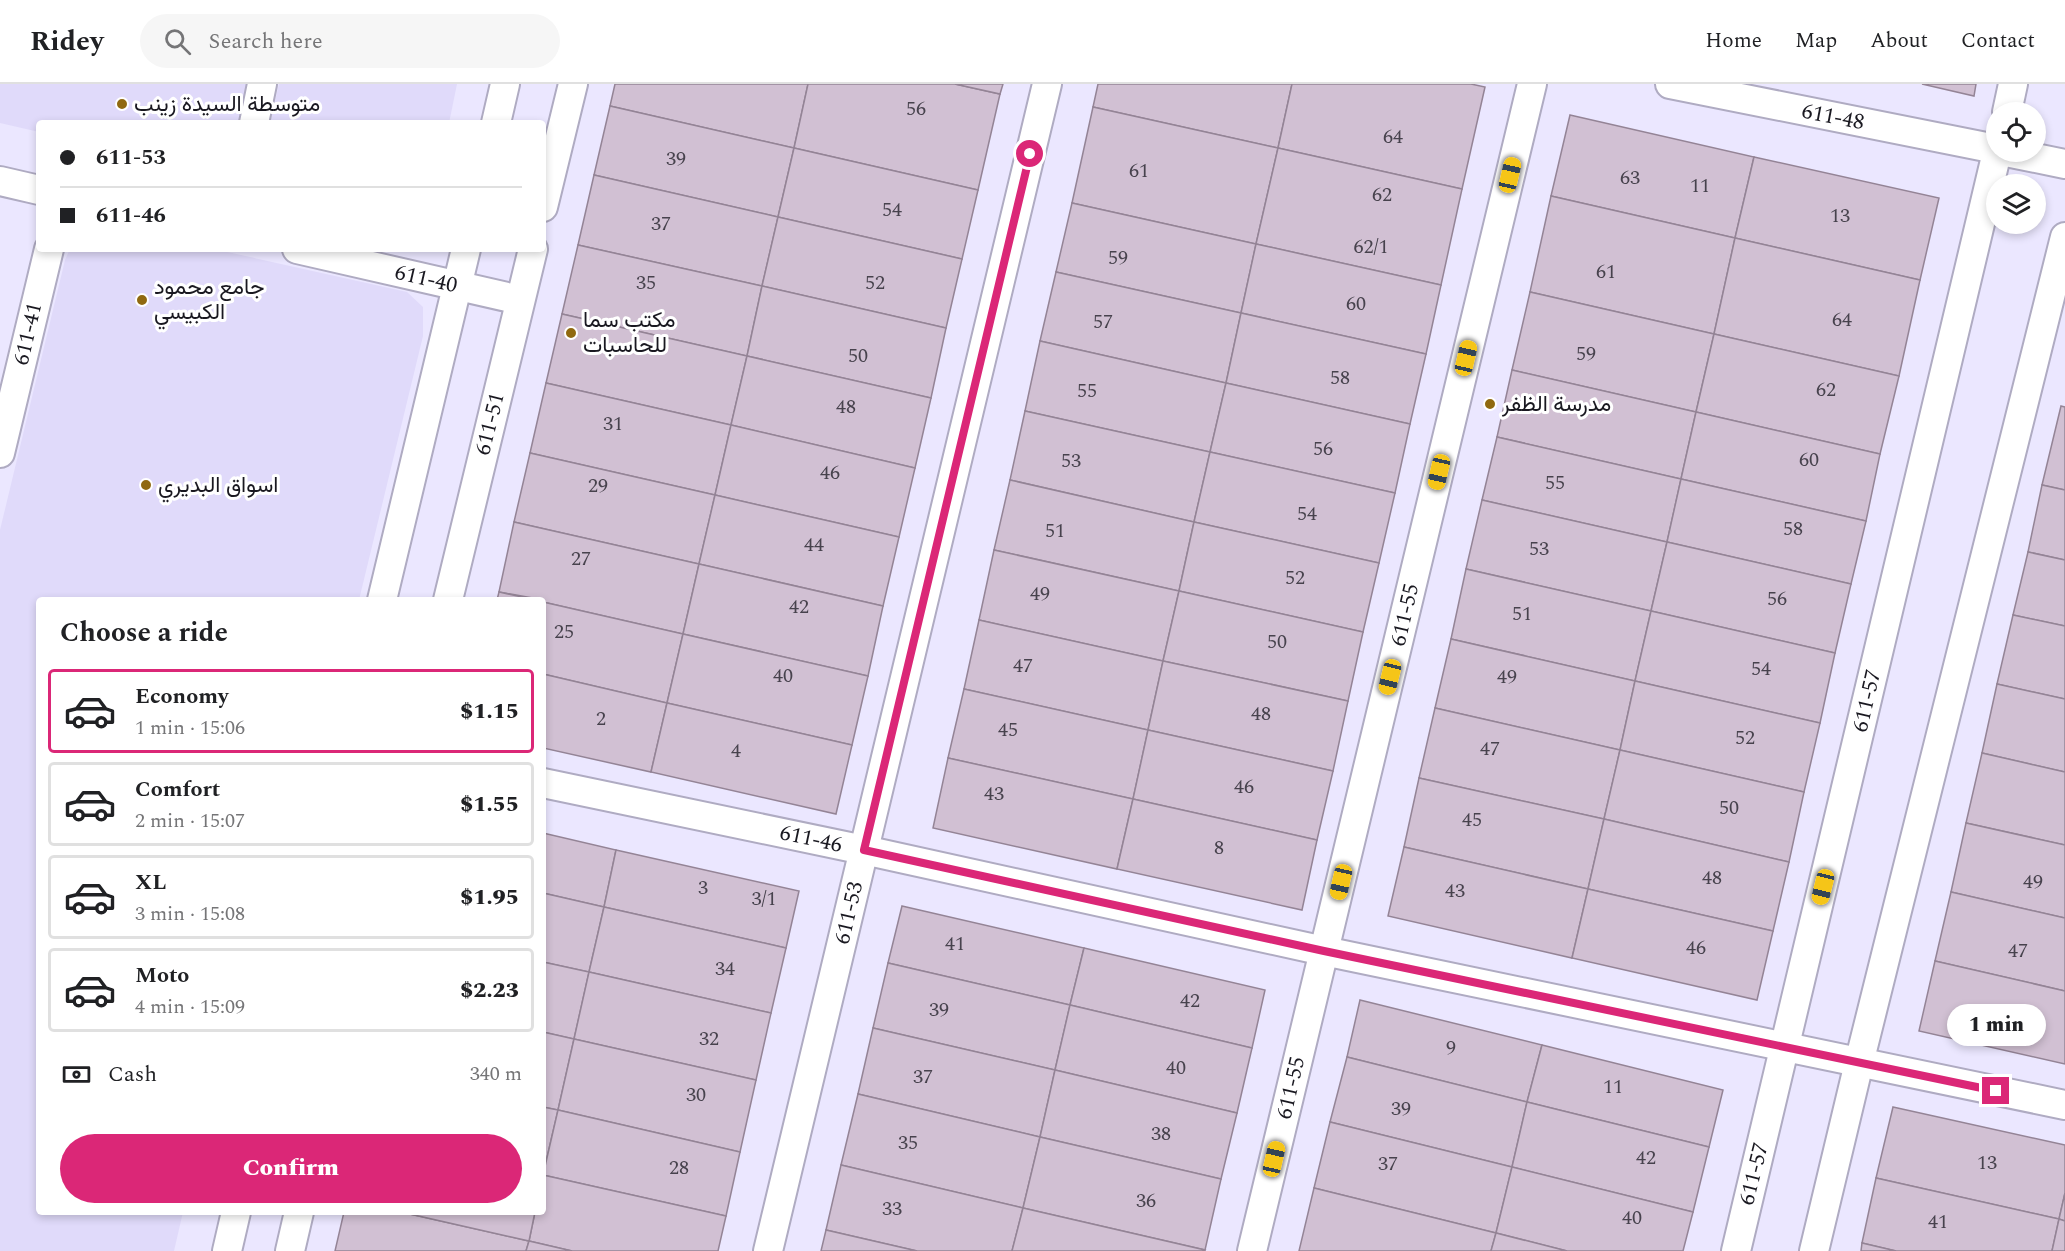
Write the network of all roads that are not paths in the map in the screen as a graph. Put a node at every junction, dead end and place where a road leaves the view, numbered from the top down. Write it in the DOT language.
graph roads {
  1 [pos="262,84"];
  2 [pos="505,84"];
  3 [pos="573,84"];
  4 [pos="1047,84"];
  5 [pos="1532,84"];
  6 [pos="1670,84"];
  7 [pos="2013,84"];
  8 [pos="2009,102"];
  9 [pos="255,120"];
  10 [pos="497,120"];
  11 [pos="1986,148"];
  12 [pos="2046,160"];
  13 [pos="1994,162"];
  14 [pos="2065,164"];
  15 [pos="0,183"];
  16 [pos="36,189"];
  17 [pos="546,195"];
  18 [pos="2065,237"];
  19 [pos="48,252"];
  20 [pos="310,252"];
  21 [pos="465,252"];
  22 [pos="532,252"];
  23 [pos="457,286"];
  24 [pos="520,300"];
  25 [pos="0,453"];
  26 [pos="383,597"];
  27 [pos="449,597"];
  28 [pos="546,784"];
  29 [pos="864,850"];
  30 [pos="1324,951"];
  31 [pos="1785,1048"];
  32 [pos="1859,1063"];
  33 [pos="2065,1105"];
  34 [pos="235,1215"];
  35 [pos="298,1215"];
  36 [pos="227,1251"];
  37 [pos="290,1251"];
  38 [pos="768,1251"];
  39 [pos="1252,1251"];
  40 [pos="1736,1251"];
  41 [pos="1814,1251"];
  1 -- 9 [label="street"];
  2 -- 10 [label="street"];
  3 -- 17 [label="street"];
  4 -- 29 [label="street, 611-53"];
  5 -- 30 [label="street, 611-55"];
  6 -- 11 [label="street, 611-48"];
  7 -- 8 [label="street"];
  12 -- 14 [label="street"];
  13 -- 31 [label="street, 611-57"];
  15 -- 16 [label="street"];
  18 -- 32 [label="street"];
  19 -- 25 [label="street, 611-41"];
  20 -- 23 [label="street, 611-40"];
  21 -- 23 [label="street"];
  22 -- 24 [label="street, 611-51"];
  23 -- 24 [label="street, 611-40"];
  23 -- 26 [label="street"];
  24 -- 27 [label="street, 611-51"];
  28 -- 29 [label="street, 611-46"];
  29 -- 30 [label="street, 611-46"];
  29 -- 38 [label="street, 611-53"];
  30 -- 31 [label="street, 611-46"];
  30 -- 39 [label="street, 611-55"];
  31 -- 32 [label="street, 611-46"];
  31 -- 40 [label="street, 611-57"];
  32 -- 33 [label="street, 611-46"];
  32 -- 41 [label="street"];
  34 -- 36 [label="street"];
  35 -- 37 [label="street"];
}
